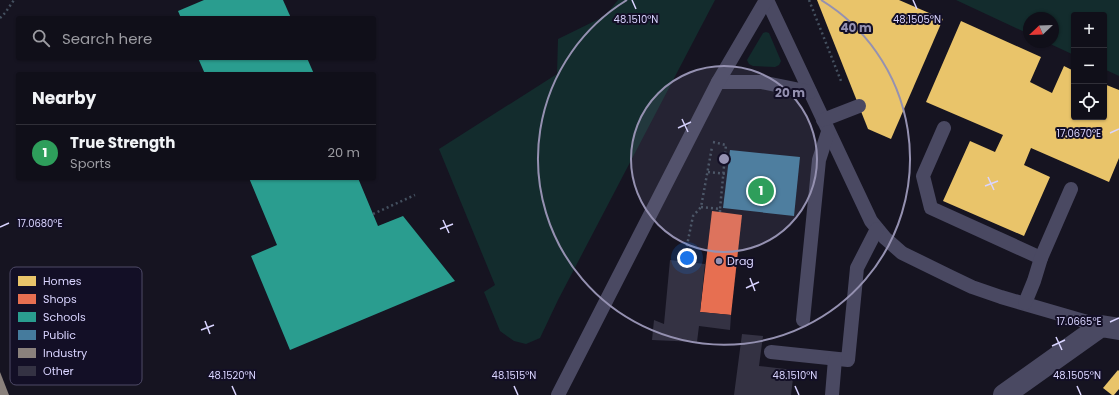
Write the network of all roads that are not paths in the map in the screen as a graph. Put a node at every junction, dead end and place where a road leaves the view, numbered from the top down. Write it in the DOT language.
graph roads {
  1 [pos="766,0"];
  2 [pos="718,82"];
  3 [pos="810,92"];
  4 [pos="859,106"];
  5 [pos="826,126"];
  6 [pos="944,128"];
  7 [pos="1071,189"];
  8 [pos="877,229"];
  9 [pos="1041,258"];
  10 [pos="1025,303"];
  11 [pos="803,320"];
  12 [pos="1110,328"];
  13 [pos="771,352"];
  14 [pos="835,359"];
  15 [pos="558,395"];
  16 [pos="832,395"];
  17 [pos="1004,395"];
  1 -- 2 [label="lane"];
  1 -- 3 [label="lane"];
  2 -- 3 [label="lane"];
  2 -- 15 [label="lane"];
  3 -- 5 [label="lane"];
  4 -- 5 [label="lane"];
  5 -- 8 [label="lane"];
  5 -- 11 [label="lane"];
  6 -- 9 [label="lane"];
  7 -- 9 [label="lane"];
  8 -- 10 [label="lane"];
  8 -- 14 [label="lane"];
  9 -- 10 [label="lane"];
  10 -- 12 [label="lane"];
  12 -- 17 [label="street"];
  13 -- 14 [label="lane"];
  14 -- 16 [label="lane"];
}
